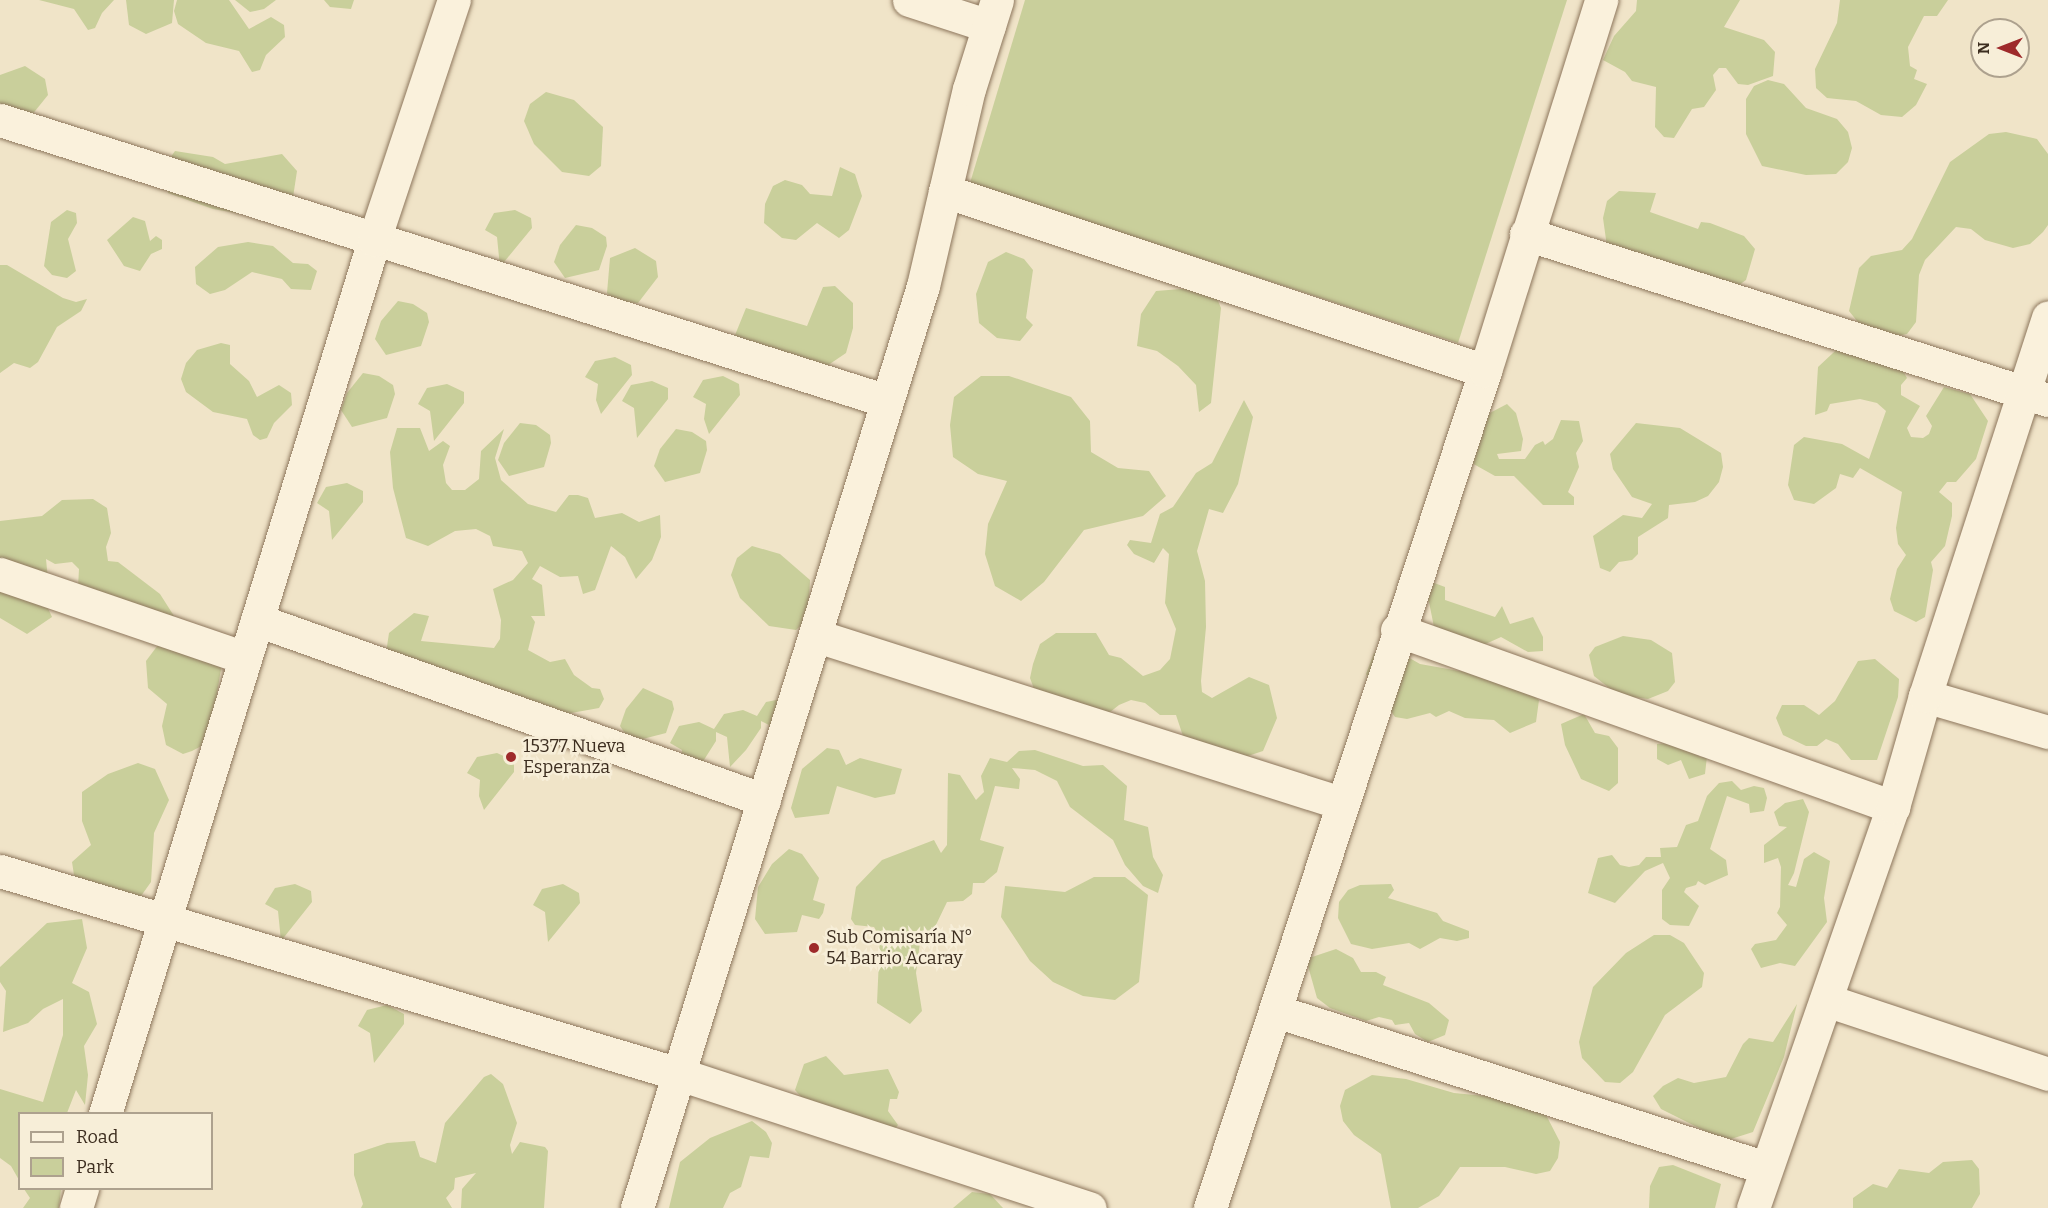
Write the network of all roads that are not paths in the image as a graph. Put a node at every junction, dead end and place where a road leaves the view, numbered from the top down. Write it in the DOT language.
graph roads {
  1 [pos="454,0"];
  2 [pos="909,0"];
  3 [pos="1600,0"];
  4 [pos="993,13"];
  5 [pos="0,120"];
  6 [pos="945,190"];
  7 [pos="1526,234"];
  8 [pos="374,240"];
  9 [pos="2048,318"];
  10 [pos="1485,371"];
  11 [pos="2036,397"];
  12 [pos="887,401"];
  13 [pos="0,573"];
  14 [pos="256,620"];
  15 [pos="1397,630"];
  16 [pos="817,636"];
  17 [pos="244,658"];
  18 [pos="1924,696"];
  19 [pos="2048,732"];
  20 [pos="764,800"];
  21 [pos="1341,803"];
  22 [pos="1893,807"];
  23 [pos="0,871"];
  24 [pos="162,921"];
  25 [pos="1826,1000"];
  26 [pos="1276,1011"];
  27 [pos="679,1074"];
  28 [pos="2048,1074"];
  29 [pos="105,1112"];
  30 [pos="1766,1168"];
  31 [pos="81,1190"];
  32 [pos="76,1208"];
  33 [pos="636,1208"];
  34 [pos="1090,1208"];
  35 [pos="1210,1208"];
  36 [pos="1753,1208"];
  1 -- 8 [label="street"];
  2 -- 4 [label="street"];
  3 -- 7 [label="street"];
  4 -- 6 [label="street"];
  5 -- 8 [label="street"];
  6 -- 10 [label="street"];
  6 -- 12 [label="street"];
  7 -- 10 [label="street"];
  7 -- 11 [label="street"];
  8 -- 12 [label="street"];
  8 -- 14 [label="street"];
  9 -- 11 [label="street"];
  10 -- 15 [label="street"];
  11 -- 18 [label="street"];
  12 -- 16 [label="street"];
  13 -- 17 [label="street"];
  14 -- 17 [label="street"];
  14 -- 20 [label="street"];
  15 -- 21 [label="street"];
  15 -- 22 [label="street"];
  16 -- 20 [label="street"];
  16 -- 21 [label="street"];
  17 -- 24 [label="street"];
  18 -- 19 [label="street"];
  18 -- 22 [label="street"];
  20 -- 27 [label="street"];
  21 -- 26 [label="street"];
  22 -- 25 [label="street"];
  23 -- 24 [label="street"];
  24 -- 27 [label="street"];
  24 -- 29 [label="street"];
  25 -- 28 [label="street"];
  25 -- 30 [label="street"];
  26 -- 30 [label="street"];
  26 -- 35 [label="street"];
  27 -- 33 [label="street"];
  27 -- 34 [label="street"];
  30 -- 36 [label="street"];
  31 -- 32 [label="street"];
}
